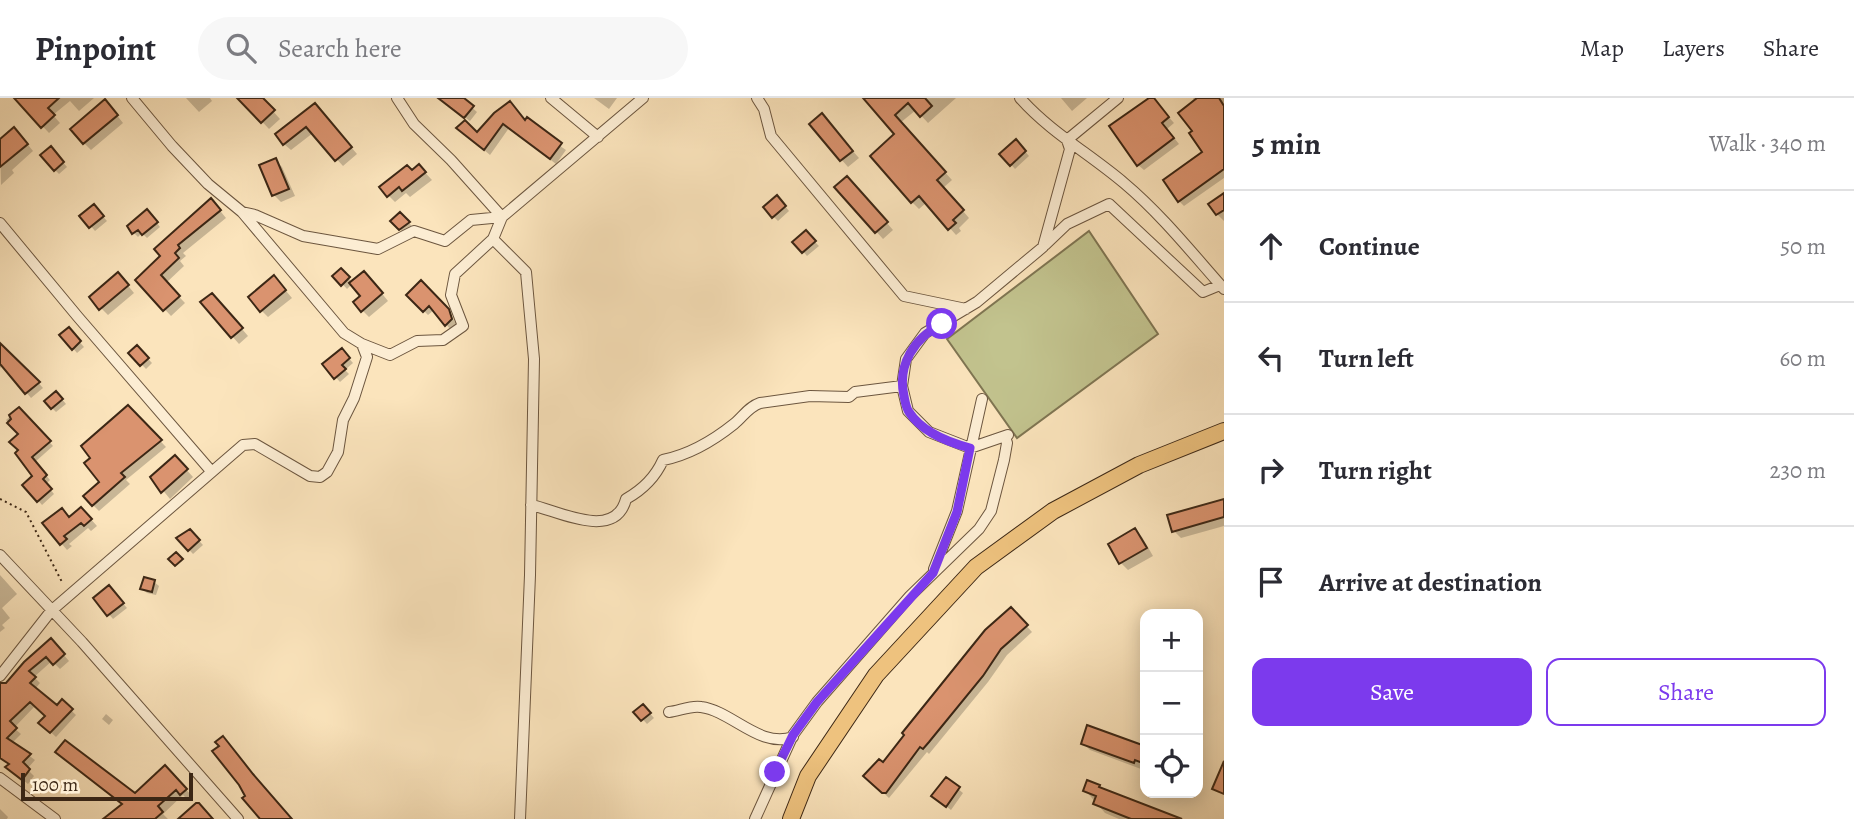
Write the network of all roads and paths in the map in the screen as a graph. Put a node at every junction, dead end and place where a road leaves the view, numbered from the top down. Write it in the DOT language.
graph roads {
  1 [pos="132,98"];
  2 [pos="397,98"];
  3 [pos="551,98"];
  4 [pos="643,98"];
  5 [pos="757,98"];
  6 [pos="1020,98"];
  7 [pos="1118,98"];
  8 [pos="598,137"];
  9 [pos="1067,140"];
  10 [pos="242,212"];
  11 [pos="502,217"];
  12 [pos="0,223"];
  13 [pos="493,239"];
  14 [pos="1043,247"];
  15 [pos="1222,287"];
  16 [pos="966,309"];
  17 [pos="362,344"];
  18 [pos="902,386"];
  19 [pos="982,399"];
  20 [pos="1224,431"];
  21 [pos="970,448"];
  22 [pos="211,471"];
  23 [pos="0,499"];
  24 [pos="531,505"];
  25 [pos="0,555"];
  26 [pos="933,573"];
  27 [pos="69,594"];
  28 [pos="51,611"];
  29 [pos="0,677"];
  30 [pos="669,712"];
  31 [pos="793,737"];
  32 [pos="0,778"];
  33 [pos="55,819"];
  34 [pos="238,819"];
  35 [pos="520,819"];
  36 [pos="755,819"];
  37 [pos="791,819"];
  1 -- 10 [label="street"];
  2 -- 11 [label="street"];
  3 -- 8 [label="street"];
  4 -- 8 [label="street"];
  5 -- 16 [label="street"];
  6 -- 9 [label="street"];
  7 -- 9 [label="street"];
  8 -- 11 [label="street"];
  9 -- 14 [label="street"];
  9 -- 15 [label="street"];
  10 -- 11 [label="street"];
  10 -- 17 [label="street"];
  11 -- 13 [label="street"];
  12 -- 22 [label="street"];
  13 -- 17 [label="street"];
  13 -- 24 [label="street"];
  14 -- 15 [label="street"];
  14 -- 16 [label="street"];
  16 -- 18 [label="street"];
  17 -- 22 [label="street"];
  18 -- 21 [label="street"];
  18 -- 24 [label="street"];
  19 -- 21 [label="street"];
  20 -- 37 [label="highway"];
  21 -- 26 [label="street"];
  21 -- 26 [label="street"];
  22 -- 27 [label="street"];
  23 -- 27 [label="path"];
  24 -- 35 [label="street"];
  25 -- 28 [label="street"];
  26 -- 31 [label="street"];
  27 -- 28 [label="street"];
  28 -- 29 [label="street"];
  28 -- 34 [label="street"];
  30 -- 31 [label="street"];
  31 -- 36 [label="street"];
  32 -- 33 [label="street"];
}
